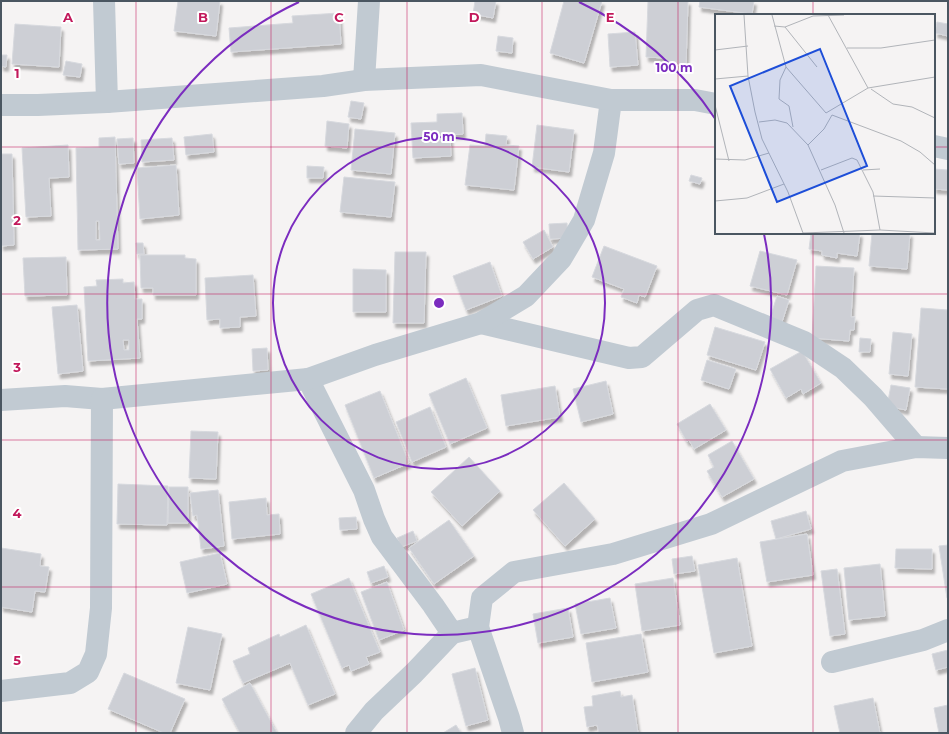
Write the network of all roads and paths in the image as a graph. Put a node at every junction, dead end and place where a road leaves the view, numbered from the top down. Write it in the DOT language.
graph roads {
  1 [pos="104,1"];
  2 [pos="369,1"];
  3 [pos="364,80"];
  4 [pos="611,100"];
  5 [pos="107,102"];
  6 [pos="715,104"];
  7 [pos="1,105"];
  8 [pos="935,146"];
  9 [pos="948,149"];
  10 [pos="481,323"];
  11 [pos="308,379"];
  12 [pos="102,399"];
  13 [pos="1,400"];
  14 [pos="916,447"];
  15 [pos="948,448"];
  16 [pos="478,627"];
  17 [pos="948,630"];
  18 [pos="452,633"];
  19 [pos="832,662"];
  20 [pos="1,691"];
  21 [pos="356,733"];
  22 [pos="513,733"];
  1 -- 5 [label="street"];
  2 -- 3 [label="street"];
  3 -- 4 [label="street"];
  3 -- 5 [label="street"];
  4 -- 6 [label="street"];
  4 -- 10 [label="street"];
  5 -- 7 [label="street"];
  8 -- 9 [label="street"];
  10 -- 11 [label="street"];
  10 -- 14 [label="street"];
  11 -- 12 [label="street"];
  11 -- 18 [label="street"];
  12 -- 13 [label="street"];
  12 -- 20 [label="street"];
  14 -- 15 [label="street"];
  14 -- 16 [label="street"];
  16 -- 18 [label="street"];
  16 -- 22 [label="street"];
  17 -- 19 [label="street"];
  18 -- 21 [label="street"];
}
